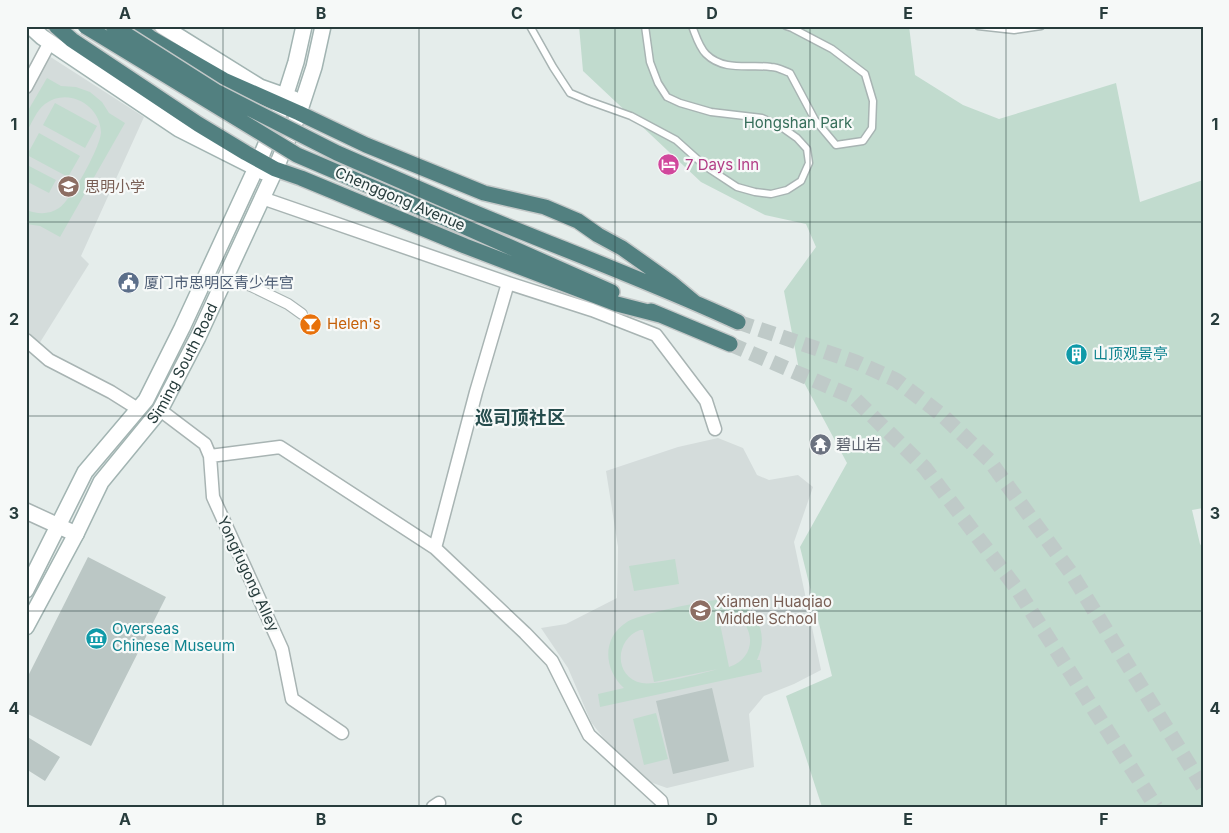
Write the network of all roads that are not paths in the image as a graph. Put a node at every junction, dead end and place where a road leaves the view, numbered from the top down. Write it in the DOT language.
graph roads {
  1 [pos="30,26"];
  2 [pos="56,26"];
  3 [pos="85,26"];
  4 [pos="113,26"];
  5 [pos="136,26"];
  6 [pos="162,26"];
  7 [pos="304,26"];
  8 [pos="323,26"];
  9 [pos="530,26"];
  10 [pos="644,26"];
  11 [pos="692,26"];
  12 [pos="786,26"];
  13 [pos="978,26"];
  14 [pos="1041,26"];
  15 [pos="50,42"];
  16 [pos="26,87"];
  17 [pos="284,101"];
  18 [pos="301,107"];
  19 [pos="257,164"];
  20 [pos="274,173"];
  21 [pos="262,198"];
  22 [pos="225,278"];
  23 [pos="508,283"];
  24 [pos="694,302"];
  25 [pos="302,314"];
  26 [pos="660,315"];
  27 [pos="738,322"];
  28 [pos="26,340"];
  29 [pos="730,344"];
  30 [pos="138,410"];
  31 [pos="160,410"];
  32 [pos="715,429"];
  33 [pos="210,456"];
  34 [pos="26,511"];
  35 [pos="59,526"];
  36 [pos="76,534"];
  37 [pos="435,548"];
  38 [pos="26,590"];
  39 [pos="26,627"];
  40 [pos="342,734"];
  41 [pos="662,807"];
  1 -- 15 [label="main road"];
  2 -- 19 [label="highway"];
  3 -- 26 [label="highway, Chenggong Avenue, bridge"];
  4 -- 24 [label="highway, Chenggong Avenue, bridge"];
  5 -- 17 [label="highway"];
  6 -- 17 [label="main road"];
  7 -- 17 [label="main road, Siming South Road"];
  8 -- 18 [label="main road, Siming South Road"];
  9 -- 10 [label="lane"];
  11 -- 12 [label="lane"];
  13 -- 14 [label="lane"];
  15 -- 16 [label="street"];
  15 -- 19 [label="main road"];
  17 -- 18 [label="highway"];
  17 -- 19 [label="main road, Siming South Road"];
  18 -- 20 [label="main road, Siming South Road"];
  18 -- 24 [label="highway"];
  19 -- 20 [label="highway"];
  19 -- 30 [label="main road, Siming South Road"];
  20 -- 21 [label="main road, Siming South Road"];
  20 -- 26 [label="highway"];
  21 -- 22 [label="main road, Siming South Road"];
  21 -- 23 [label="street"];
  22 -- 25 [label="street"];
  22 -- 31 [label="main road, Siming South Road"];
  23 -- 32 [label="street"];
  23 -- 37 [label="street"];
  24 -- 27 [label="highway, Chenggong Avenue"];
  26 -- 29 [label="highway, Chenggong Avenue"];
  28 -- 30 [label="street"];
  30 -- 35 [label="main road, Siming South Road"];
  31 -- 33 [label="street"];
  31 -- 36 [label="main road, Siming South Road"];
  33 -- 37 [label="street"];
  33 -- 40 [label="street, Yongfugong Alley"];
  34 -- 35 [label="main road"];
  35 -- 36 [label="main road"];
  35 -- 38 [label="main road, Siming South Road"];
  36 -- 39 [label="main road, Siming South Road"];
  37 -- 41 [label="street"];
}
